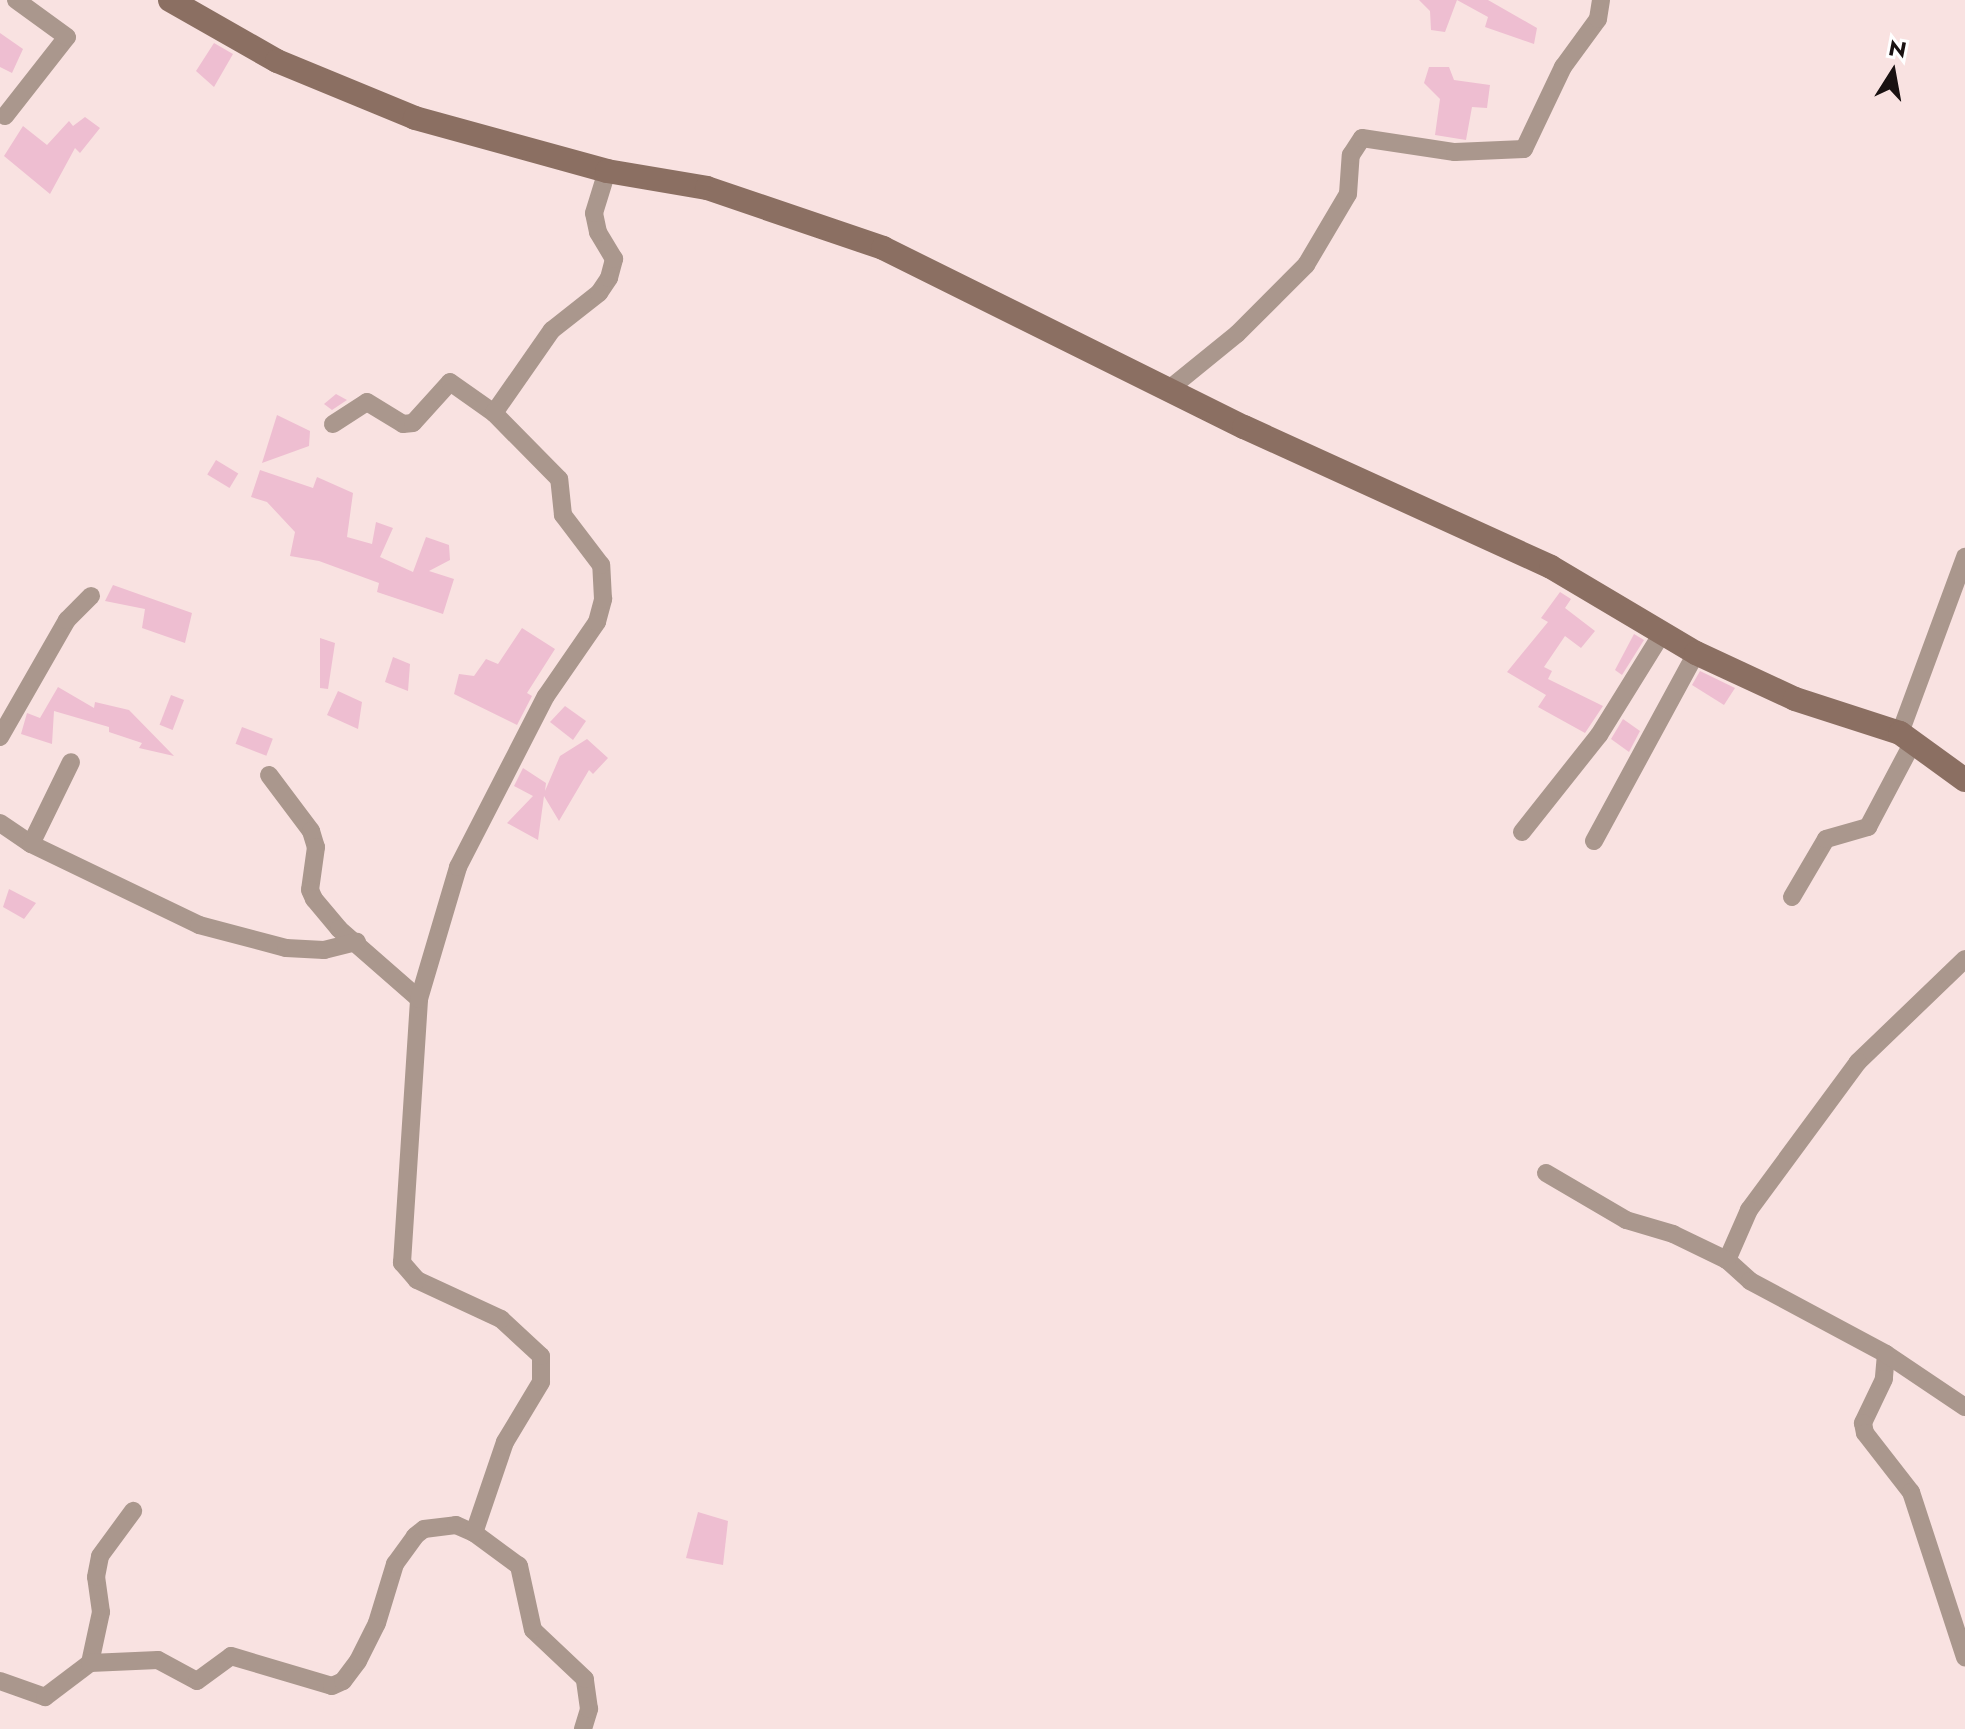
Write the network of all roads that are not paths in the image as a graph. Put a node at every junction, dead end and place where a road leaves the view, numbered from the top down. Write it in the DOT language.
graph roads {
  1 [pos="16,0"];
  2 [pos="170,0"];
  3 [pos="1601,0"];
  4 [pos="5,116"];
  5 [pos="607,171"];
  6 [pos="1168,390"];
  7 [pos="494,413"];
  8 [pos="333,424"];
  9 [pos="1965,557"];
  10 [pos="91,596"];
  11 [pos="1661,635"];
  12 [pos="1696,653"];
  13 [pos="0,737"];
  14 [pos="1906,738"];
  15 [pos="71,762"];
  16 [pos="269,775"];
  17 [pos="1965,780"];
  18 [pos="0,823"];
  19 [pos="1522,832"];
  20 [pos="1594,841"];
  21 [pos="31,844"];
  22 [pos="1792,897"];
  23 [pos="357,942"];
  24 [pos="1965,959"];
  25 [pos="419,999"];
  26 [pos="1546,1173"];
  27 [pos="1727,1260"];
  28 [pos="1886,1354"];
  29 [pos="1965,1407"];
  30 [pos="133,1511"];
  31 [pos="474,1533"];
  32 [pos="1965,1657"];
  33 [pos="90,1663"];
  34 [pos="0,1681"];
  35 [pos="583,1729"];
  1 -- 4 [label="street"];
  2 -- 5 [label="street"];
  3 -- 6 [label="street"];
  5 -- 6 [label="street"];
  5 -- 7 [label="street"];
  6 -- 11 [label="street"];
  7 -- 8 [label="street"];
  7 -- 25 [label="street"];
  9 -- 14 [label="street"];
  10 -- 13 [label="street"];
  11 -- 12 [label="street"];
  11 -- 19 [label="street"];
  12 -- 14 [label="street"];
  12 -- 20 [label="street"];
  14 -- 17 [label="street"];
  14 -- 22 [label="street"];
  15 -- 21 [label="street"];
  16 -- 23 [label="street"];
  18 -- 21 [label="street"];
  21 -- 23 [label="street"];
  23 -- 25 [label="street"];
  24 -- 27 [label="street"];
  25 -- 31 [label="street"];
  26 -- 27 [label="street"];
  27 -- 28 [label="street"];
  28 -- 29 [label="street"];
  28 -- 32 [label="street"];
  30 -- 33 [label="street"];
  31 -- 33 [label="street"];
  31 -- 35 [label="street"];
  33 -- 34 [label="street"];
}
